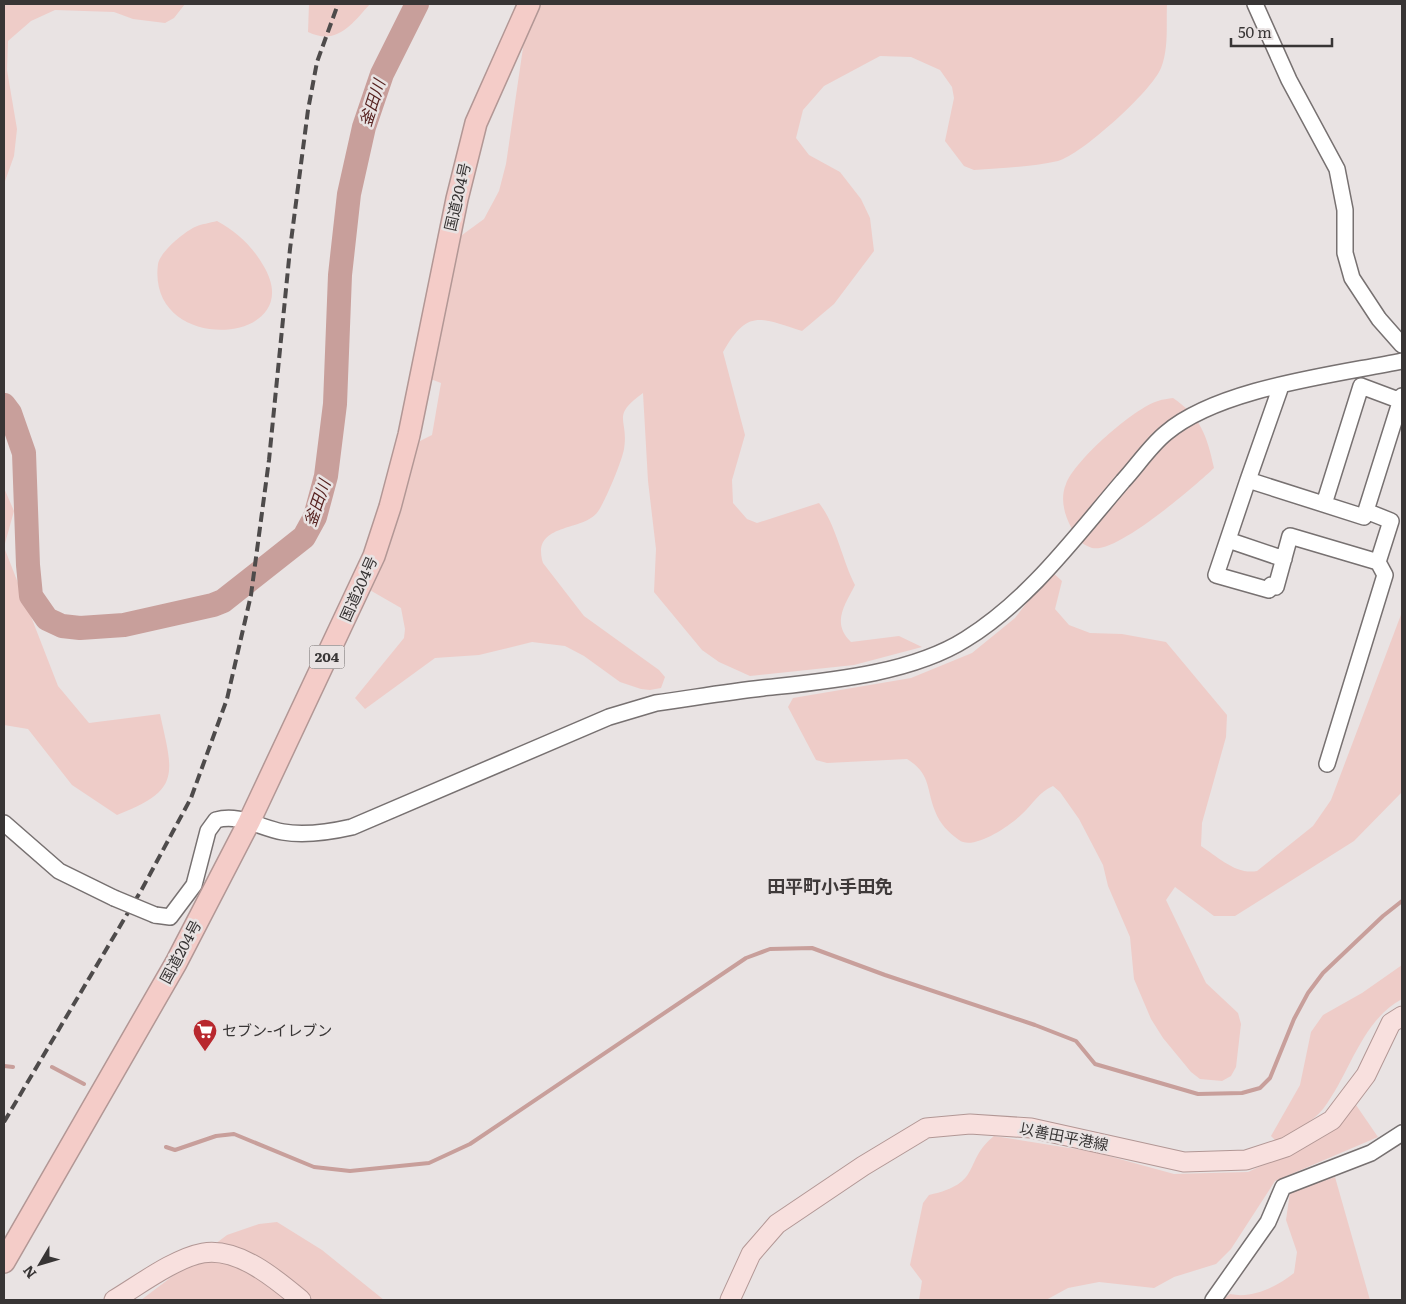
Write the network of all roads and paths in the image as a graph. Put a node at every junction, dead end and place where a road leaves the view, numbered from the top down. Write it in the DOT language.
graph roads {
  1 [pos="528,4"];
  2 [pos="1255,4"];
  3 [pos="1402,345"];
  4 [pos="1402,361"];
  5 [pos="1281,386"];
  6 [pos="1401,398"];
  7 [pos="1248,480"];
  8 [pos="1324,504"];
  9 [pos="1366,511"];
  10 [pos="1228,540"];
  11 [pos="1284,559"];
  12 [pos="1378,562"];
  13 [pos="1327,764"];
  14 [pos="249,822"];
  15 [pos="4,823"];
  16 [pos="1402,1016"];
  17 [pos="1402,1133"];
  18 [pos="4,1262"];
  19 [pos="114,1300"];
  20 [pos="301,1300"];
  21 [pos="730,1300"];
  22 [pos="1213,1300"];
  1 -- 14 [label="highway, 国道204号 / 204"];
  2 -- 3 [label="street"];
  4 -- 5 [label="street"];
  5 -- 7 [label="street"];
  5 -- 14 [label="street"];
  6 -- 8 [label="street"];
  6 -- 9 [label="street"];
  7 -- 8 [label="street"];
  7 -- 10 [label="street"];
  8 -- 9 [label="street"];
  9 -- 12 [label="street"];
  10 -- 11 [label="street"];
  10 -- 11 [label="street"];
  11 -- 12 [label="street"];
  12 -- 13 [label="street"];
  14 -- 15 [label="street, bridge"];
  14 -- 18 [label="highway, 国道204号 / 204"];
  16 -- 21 [label="main road, 以善田平港線"];
  17 -- 22 [label="street"];
  19 -- 20 [label="main road"];
}
